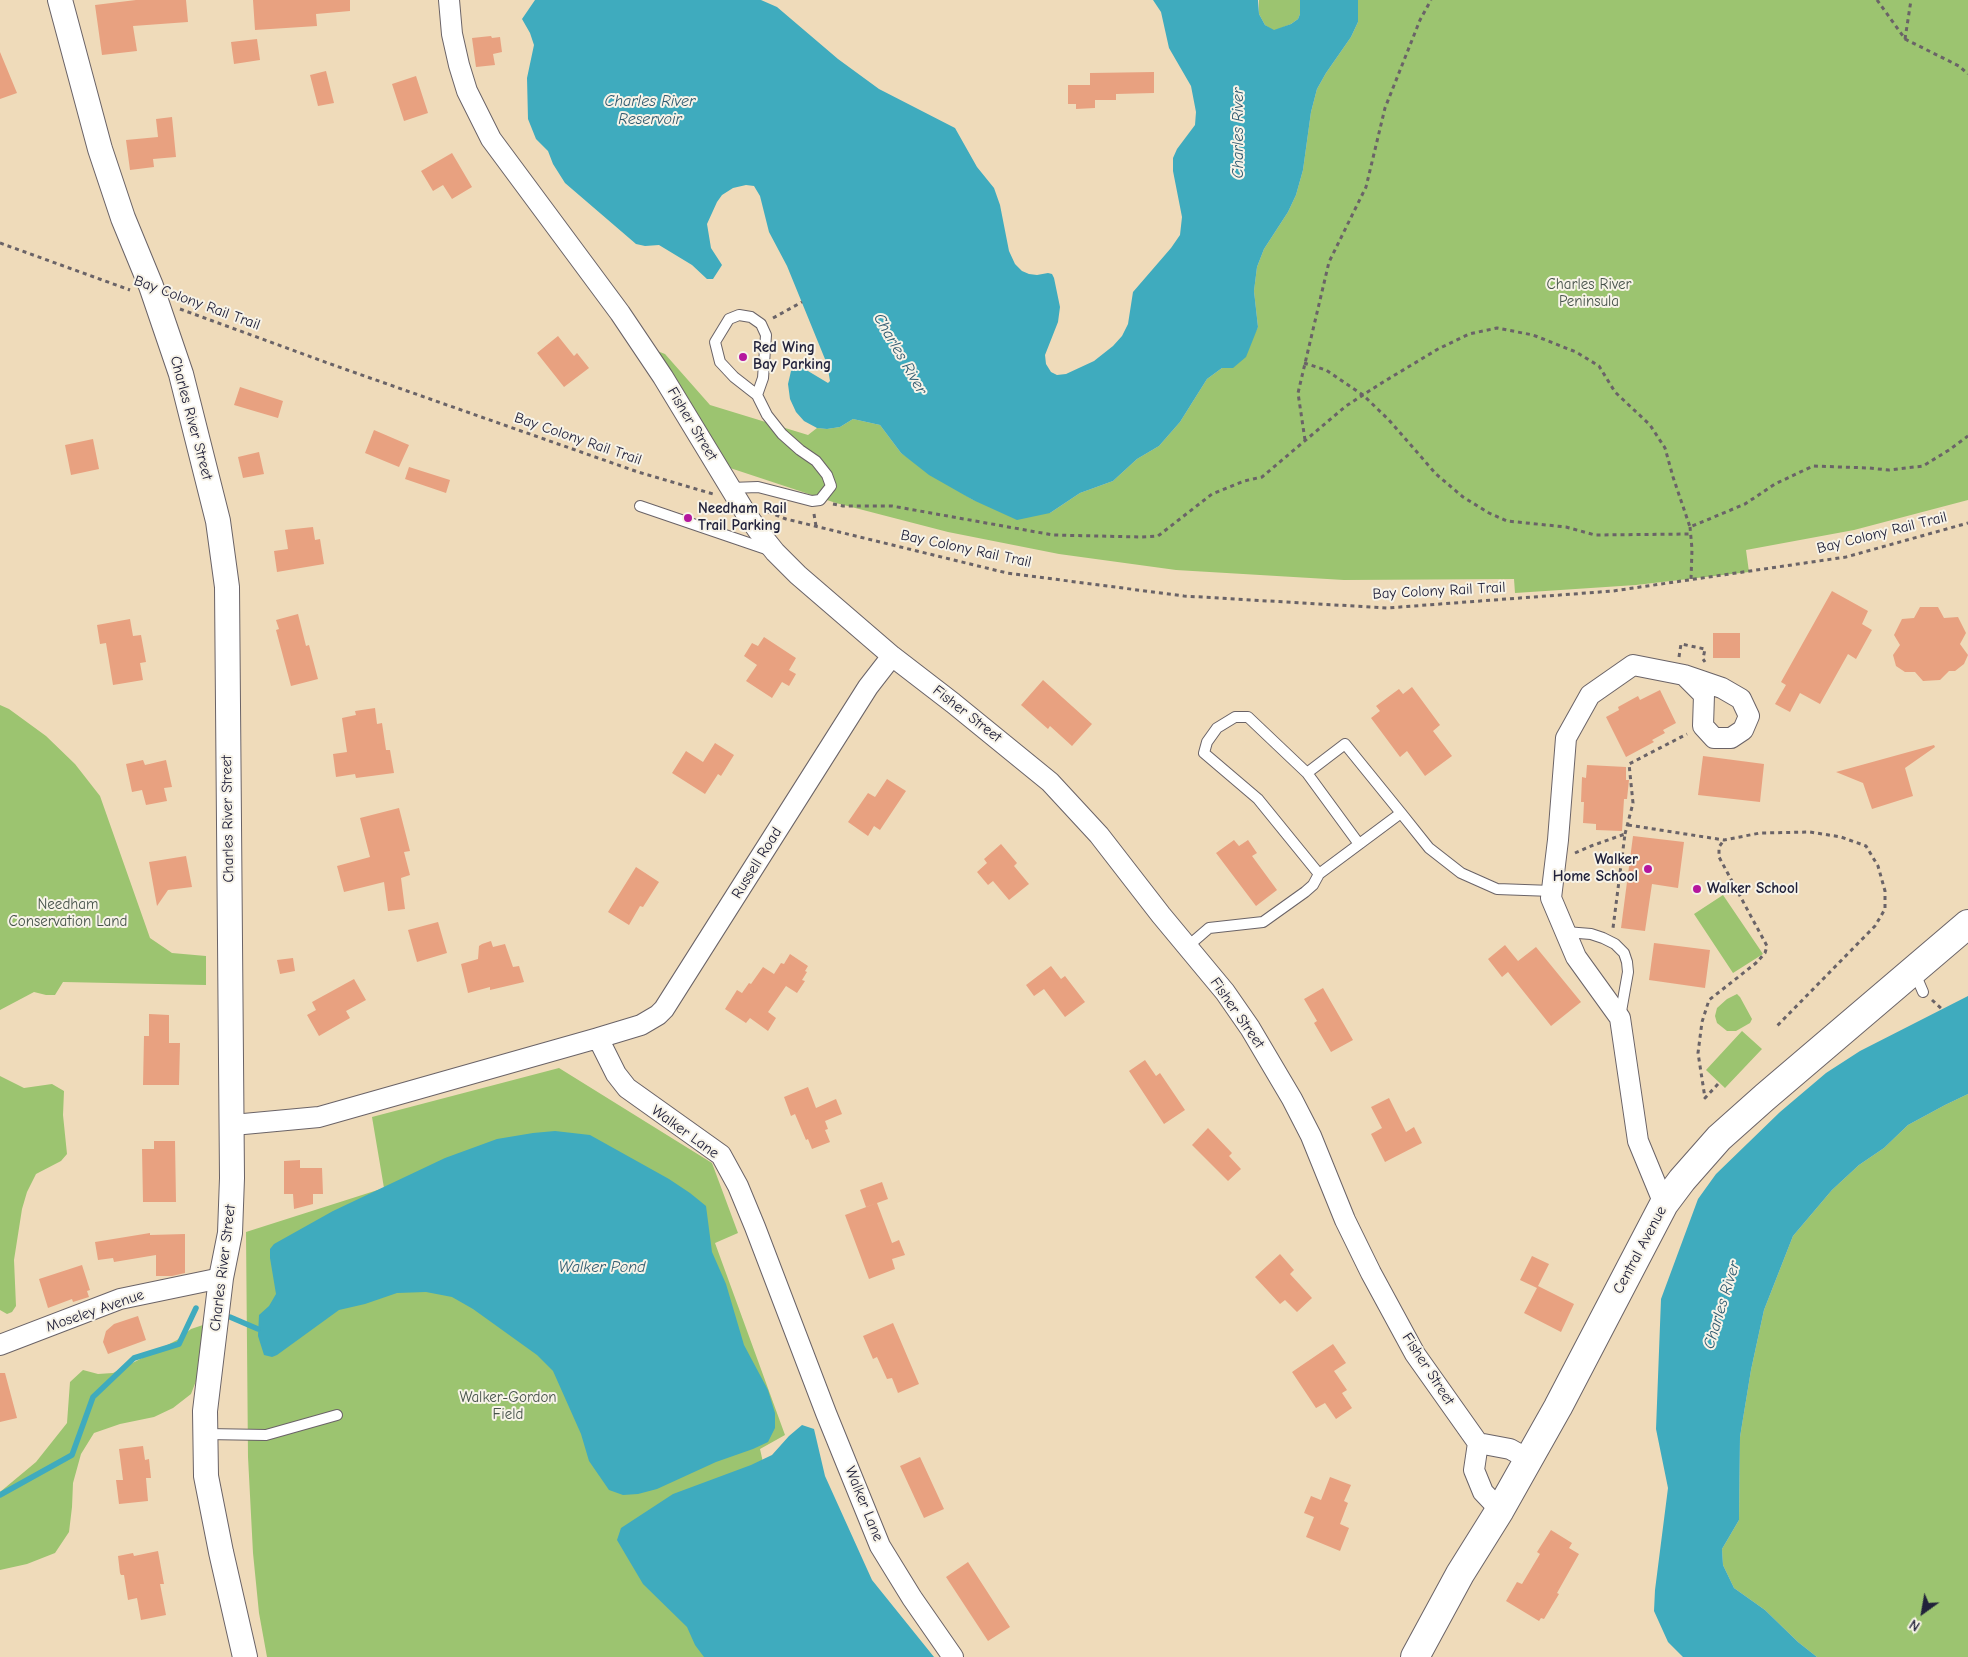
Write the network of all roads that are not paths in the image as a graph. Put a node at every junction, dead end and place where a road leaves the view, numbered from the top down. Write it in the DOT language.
graph roads {
  1 [pos="60,0"];
  2 [pos="449,0"];
  3 [pos="757,395"];
  4 [pos="735,495"];
  5 [pos="640,506"];
  6 [pos="775,552"];
  7 [pos="892,656"];
  8 [pos="1684,676"];
  9 [pos="1307,773"];
  10 [pos="1401,813"];
  11 [pos="1359,844"];
  12 [pos="1319,874"];
  13 [pos="1552,891"];
  14 [pos="1968,924"];
  15 [pos="1566,932"];
  16 [pos="1187,947"];
  17 [pos="1620,1018"];
  18 [pos="598,1038"];
  19 [pos="233,1125"];
  20 [pos="1664,1204"];
  21 [pos="221,1278"];
  22 [pos="0,1345"];
  23 [pos="337,1415"];
  24 [pos="206,1434"];
  25 [pos="1478,1443"];
  26 [pos="1528,1459"];
  27 [pos="1500,1510"];
  28 [pos="245,1657"];
  29 [pos="953,1657"];
  30 [pos="1415,1657"];
  1 -- 19 [label="street, Charles River Street"];
  2 -- 4 [label="street, Fisher Street"];
  3 -- 3 [label="lane"];
  3 -- 4 [label="lane"];
  4 -- 6 [label="street, Fisher Street"];
  5 -- 6 [label="lane"];
  6 -- 7 [label="street, Fisher Street"];
  7 -- 16 [label="street, Fisher Street"];
  7 -- 18 [label="street, Russell Road"];
  8 -- 13 [label="street"];
  9 -- 10 [label="lane"];
  9 -- 11 [label="lane"];
  9 -- 12 [label="lane"];
  10 -- 11 [label="lane"];
  10 -- 13 [label="lane"];
  11 -- 12 [label="lane"];
  12 -- 16 [label="lane"];
  13 -- 15 [label="street"];
  14 -- 20 [label="main road, Central Avenue"];
  15 -- 17 [label="street"];
  15 -- 17 [label="lane"];
  16 -- 25 [label="street, Fisher Street"];
  17 -- 20 [label="street"];
  18 -- 19 [label="street"];
  18 -- 29 [label="street, Walker Lane"];
  19 -- 21 [label="street, Charles River Street"];
  20 -- 26 [label="main road, Central Avenue"];
  21 -- 22 [label="street, Moseley Avenue"];
  21 -- 24 [label="street, Charles River Street"];
  23 -- 24 [label="lane"];
  24 -- 28 [label="street, Charles River Street"];
  25 -- 26 [label="street"];
  25 -- 27 [label="street"];
  26 -- 27 [label="main road, Central Avenue"];
  27 -- 30 [label="main road, Central Avenue"];
}
